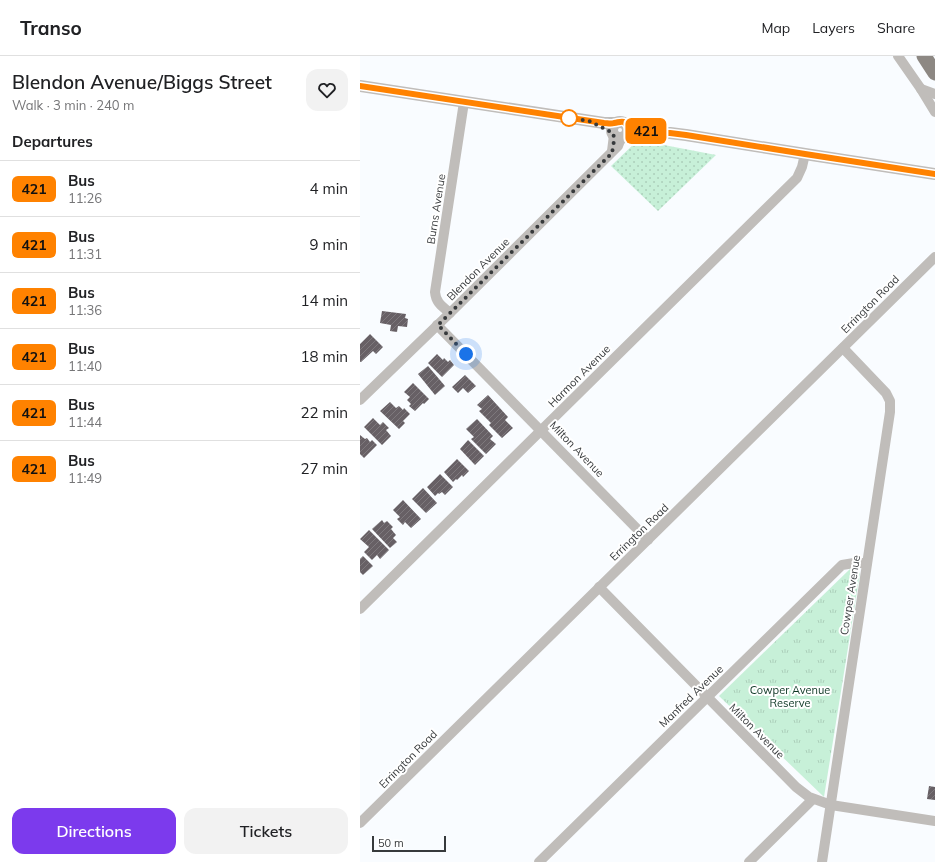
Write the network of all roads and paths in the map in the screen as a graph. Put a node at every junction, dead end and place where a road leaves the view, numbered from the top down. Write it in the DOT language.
graph roads {
  1 [pos="898,56"];
  2 [pos="924,56"];
  3 [pos="935,73"];
  4 [pos="360,86"];
  5 [pos="921,89"];
  6 [pos="935,94"];
  7 [pos="464,102"];
  8 [pos="935,112"];
  9 [pos="620,132"];
  10 [pos="805,154"];
  11 [pos="935,174"];
  12 [pos="935,257"];
  13 [pos="450,313"];
  14 [pos="438,325"];
  15 [pos="843,348"];
  16 [pos="360,400"];
  17 [pos="541,430"];
  18 [pos="648,540"];
  19 [pos="867,563"];
  20 [pos="600,587"];
  21 [pos="360,608"];
  22 [pos="707,697"];
  23 [pos="813,799"];
  24 [pos="831,805"];
  25 [pos="935,821"];
  26 [pos="360,823"];
  27 [pos="539,862"];
  28 [pos="750,862"];
  29 [pos="822,862"];
  1 -- 5 [label="street"];
  2 -- 3 [label="main road"];
  4 -- 7 [label="street"];
  5 -- 6 [label="street"];
  5 -- 8 [label="street"];
  7 -- 9 [label="street"];
  7 -- 13 [label="street, Burns Avenue"];
  9 -- 10 [label="street"];
  9 -- 13 [label="street, Blendon Avenue"];
  10 -- 11 [label="street"];
  10 -- 17 [label="street, Harmon Avenue"];
  12 -- 15 [label="street, Errington Road"];
  13 -- 14 [label="street, Blendon Avenue"];
  14 -- 16 [label="street, Blendon Avenue"];
  14 -- 17 [label="street, Milton Avenue"];
  15 -- 18 [label="street, Errington Road"];
  15 -- 19 [label="street, Cowper Avenue"];
  17 -- 18 [label="street, Milton Avenue"];
  17 -- 21 [label="street, Harmon Avenue"];
  18 -- 20 [label="street, Errington Road"];
  19 -- 22 [label="street, Manfred Avenue"];
  19 -- 24 [label="street, Cowper Avenue"];
  20 -- 22 [label="street, Milton Avenue"];
  20 -- 26 [label="street, Errington Road"];
  22 -- 23 [label="street, Milton Avenue"];
  22 -- 27 [label="street, Manfred Avenue"];
  23 -- 24 [label="street, Milton Avenue"];
  23 -- 28 [label="street"];
  24 -- 25 [label="street, Milton Avenue"];
  24 -- 29 [label="street, Cowper Avenue"];
}
